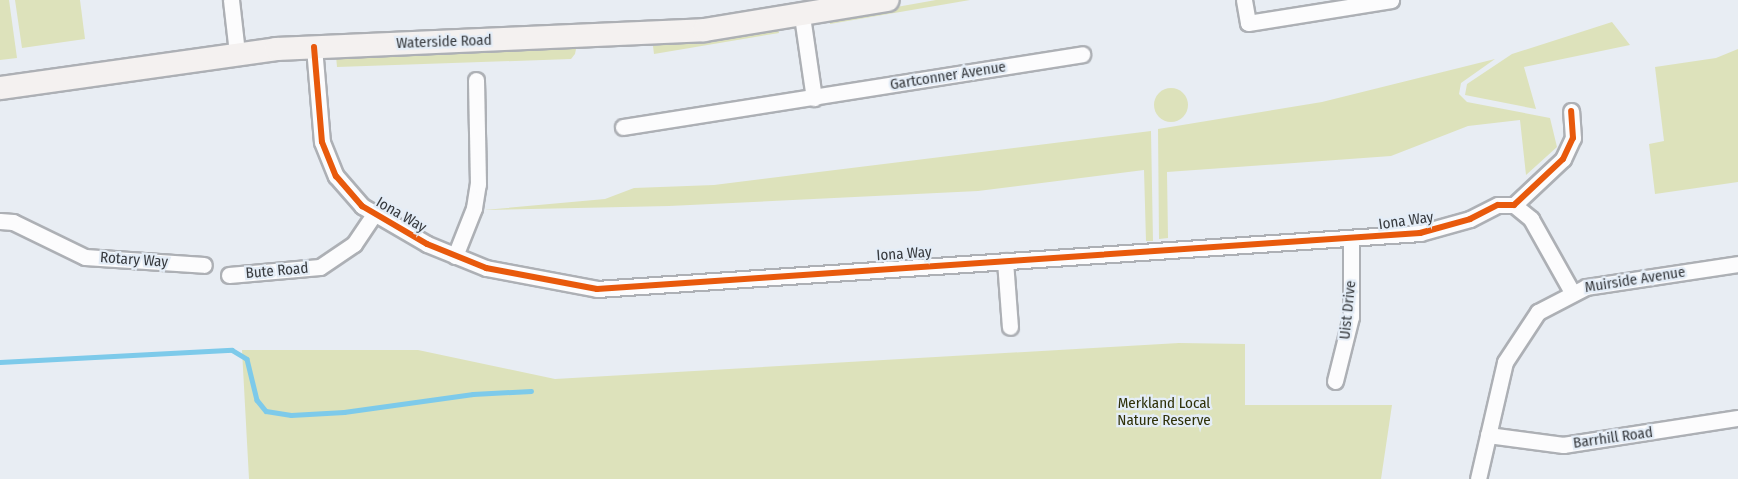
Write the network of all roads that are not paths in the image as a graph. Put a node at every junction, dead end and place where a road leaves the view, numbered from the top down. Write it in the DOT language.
graph roads {
  1 [pos="231,0"];
  2 [pos="888,0"];
  3 [pos="1244,0"];
  4 [pos="1391,0"];
  5 [pos="802,16"];
  6 [pos="314,47"];
  7 [pos="237,53"];
  8 [pos="1082,54"];
  9 [pos="476,80"];
  10 [pos="0,88"];
  11 [pos="814,98"];
  12 [pos="1571,111"];
  13 [pos="623,127"];
  14 [pos="1514,205"];
  15 [pos="374,214"];
  16 [pos="0,221"];
  17 [pos="1351,239"];
  18 [pos="455,256"];
  19 [pos="1005,261"];
  20 [pos="1738,264"];
  21 [pos="204,265"];
  22 [pos="229,275"];
  23 [pos="1572,292"];
  24 [pos="1010,327"];
  25 [pos="1335,381"];
  26 [pos="1738,417"];
  27 [pos="1488,435"];
  28 [pos="1478,479"];
  1 -- 7 [label="street"];
  2 -- 5 [label="main road, Waterside Road"];
  3 -- 4 [label="street"];
  5 -- 6 [label="main road, Waterside Road"];
  5 -- 11 [label="street"];
  6 -- 7 [label="main road, Waterside Road"];
  6 -- 15 [label="street, Iona Way"];
  7 -- 10 [label="main road, Waterside Road"];
  8 -- 11 [label="street, Gartconner Avenue"];
  9 -- 18 [label="street"];
  11 -- 13 [label="street, Gartconner Avenue"];
  12 -- 14 [label="street"];
  14 -- 17 [label="street, Iona Way"];
  14 -- 23 [label="street"];
  15 -- 18 [label="street, Iona Way"];
  15 -- 22 [label="street, Bute Road"];
  16 -- 21 [label="street, Rotary Way"];
  17 -- 19 [label="street, Iona Way"];
  17 -- 25 [label="street, Uist Drive"];
  18 -- 19 [label="street, Iona Way"];
  19 -- 24 [label="street"];
  20 -- 23 [label="street, Muirside Avenue"];
  23 -- 27 [label="street, Muirside Avenue"];
  26 -- 27 [label="street, Barrhill Road"];
  27 -- 28 [label="street, Muirside Avenue"];
}
